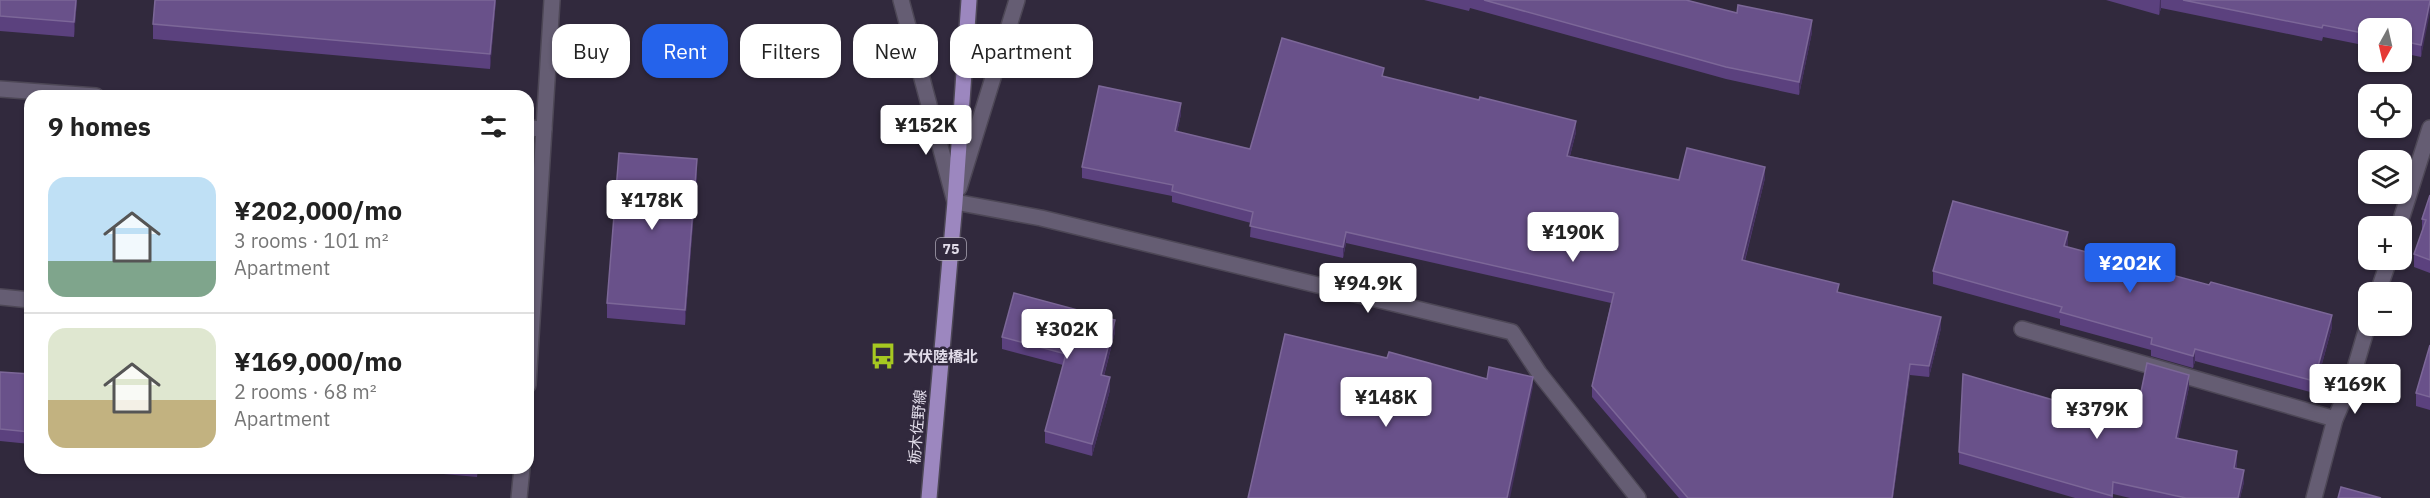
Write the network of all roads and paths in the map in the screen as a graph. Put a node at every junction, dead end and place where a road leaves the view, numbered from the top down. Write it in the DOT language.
graph roads {
  1 [pos="552,0"];
  2 [pos="901,0"];
  3 [pos="969,0"];
  4 [pos="1017,0"];
  5 [pos="0,89"];
  6 [pos="24,91"];
  7 [pos="534,128"];
  8 [pos="2430,128"];
  9 [pos="544,129"];
  10 [pos="955,202"];
  11 [pos="2402,216"];
  12 [pos="534,279"];
  13 [pos="0,297"];
  14 [pos="24,299"];
  15 [pos="2022,329"];
  16 [pos="2364,336"];
  17 [pos="2335,419"];
  18 [pos="521,474"];
  19 [pos="519,498"];
  20 [pos="929,498"];
  21 [pos="1638,498"];
  22 [pos="2314,498"];
  1 -- 9 [label="street"];
  2 -- 10 [label="street"];
  3 -- 10 [label="main road, 栃木佐野線 / 75"];
  4 -- 10 [label="street"];
  5 -- 6 [label="street"];
  7 -- 9 [label="street"];
  8 -- 11 [label="street"];
  9 -- 12 [label="street"];
  10 -- 20 [label="main road, 栃木佐野線 / 75"];
  10 -- 21 [label="street"];
  13 -- 14 [label="street"];
  15 -- 17 [label="street"];
  16 -- 17 [label="street"];
  17 -- 22 [label="street"];
  18 -- 19 [label="street"];
}
